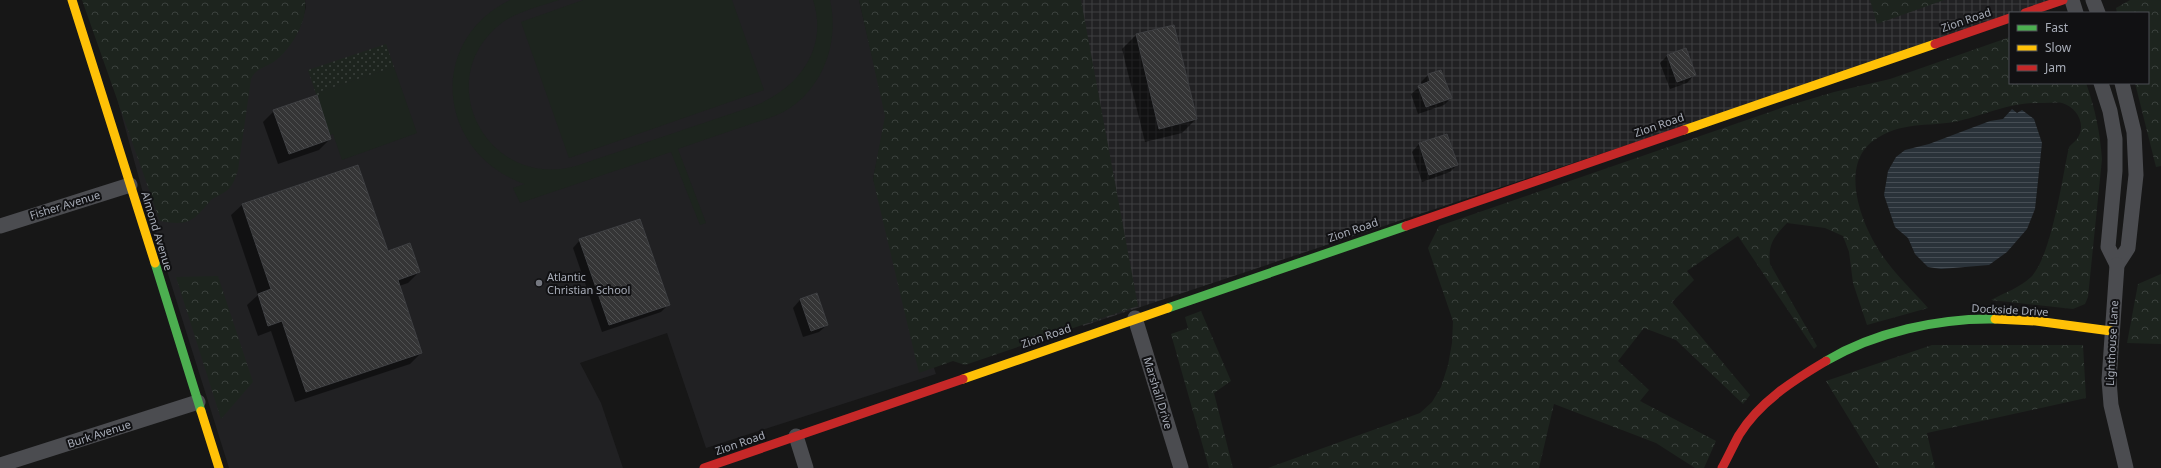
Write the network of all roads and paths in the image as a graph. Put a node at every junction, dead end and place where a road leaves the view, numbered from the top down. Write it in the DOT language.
graph roads {
  1 [pos="72,0"];
  2 [pos="2063,0"];
  3 [pos="2072,0"];
  4 [pos="2093,0"];
  5 [pos="2028,12"];
  6 [pos="2076,12"];
  7 [pos="2098,12"];
  8 [pos="2009,18"];
  9 [pos="2101,84"];
  10 [pos="2122,84"];
  11 [pos="130,185"];
  12 [pos="0,226"];
  13 [pos="2117,265"];
  14 [pos="1135,318"];
  15 [pos="2111,331"];
  16 [pos="198,402"];
  17 [pos="796,436"];
  18 [pos="0,465"];
  19 [pos="219,468"];
  20 [pos="704,468"];
  21 [pos="806,468"];
  22 [pos="1181,468"];
  23 [pos="1722,468"];
  24 [pos="2126,468"];
  1 -- 11 [label="street, Almond Avenue"];
  2 -- 5 [label="street"];
  3 -- 6 [label="street"];
  4 -- 7 [label="street"];
  8 -- 14 [label="street, Zion Road"];
  9 -- 13 [label="street"];
  10 -- 13 [label="street, Lighthouse Lane"];
  11 -- 12 [label="street, Fisher Avenue"];
  11 -- 16 [label="street, Almond Avenue"];
  13 -- 15 [label="street, Lighthouse Lane"];
  14 -- 17 [label="street, Zion Road"];
  14 -- 22 [label="street, Marshall Drive"];
  15 -- 23 [label="street, Dockside Drive"];
  15 -- 24 [label="street, Lighthouse Lane"];
  16 -- 18 [label="street, Burk Avenue"];
  16 -- 19 [label="street, Almond Avenue"];
  17 -- 20 [label="street, Zion Road"];
  17 -- 21 [label="street"];
}
